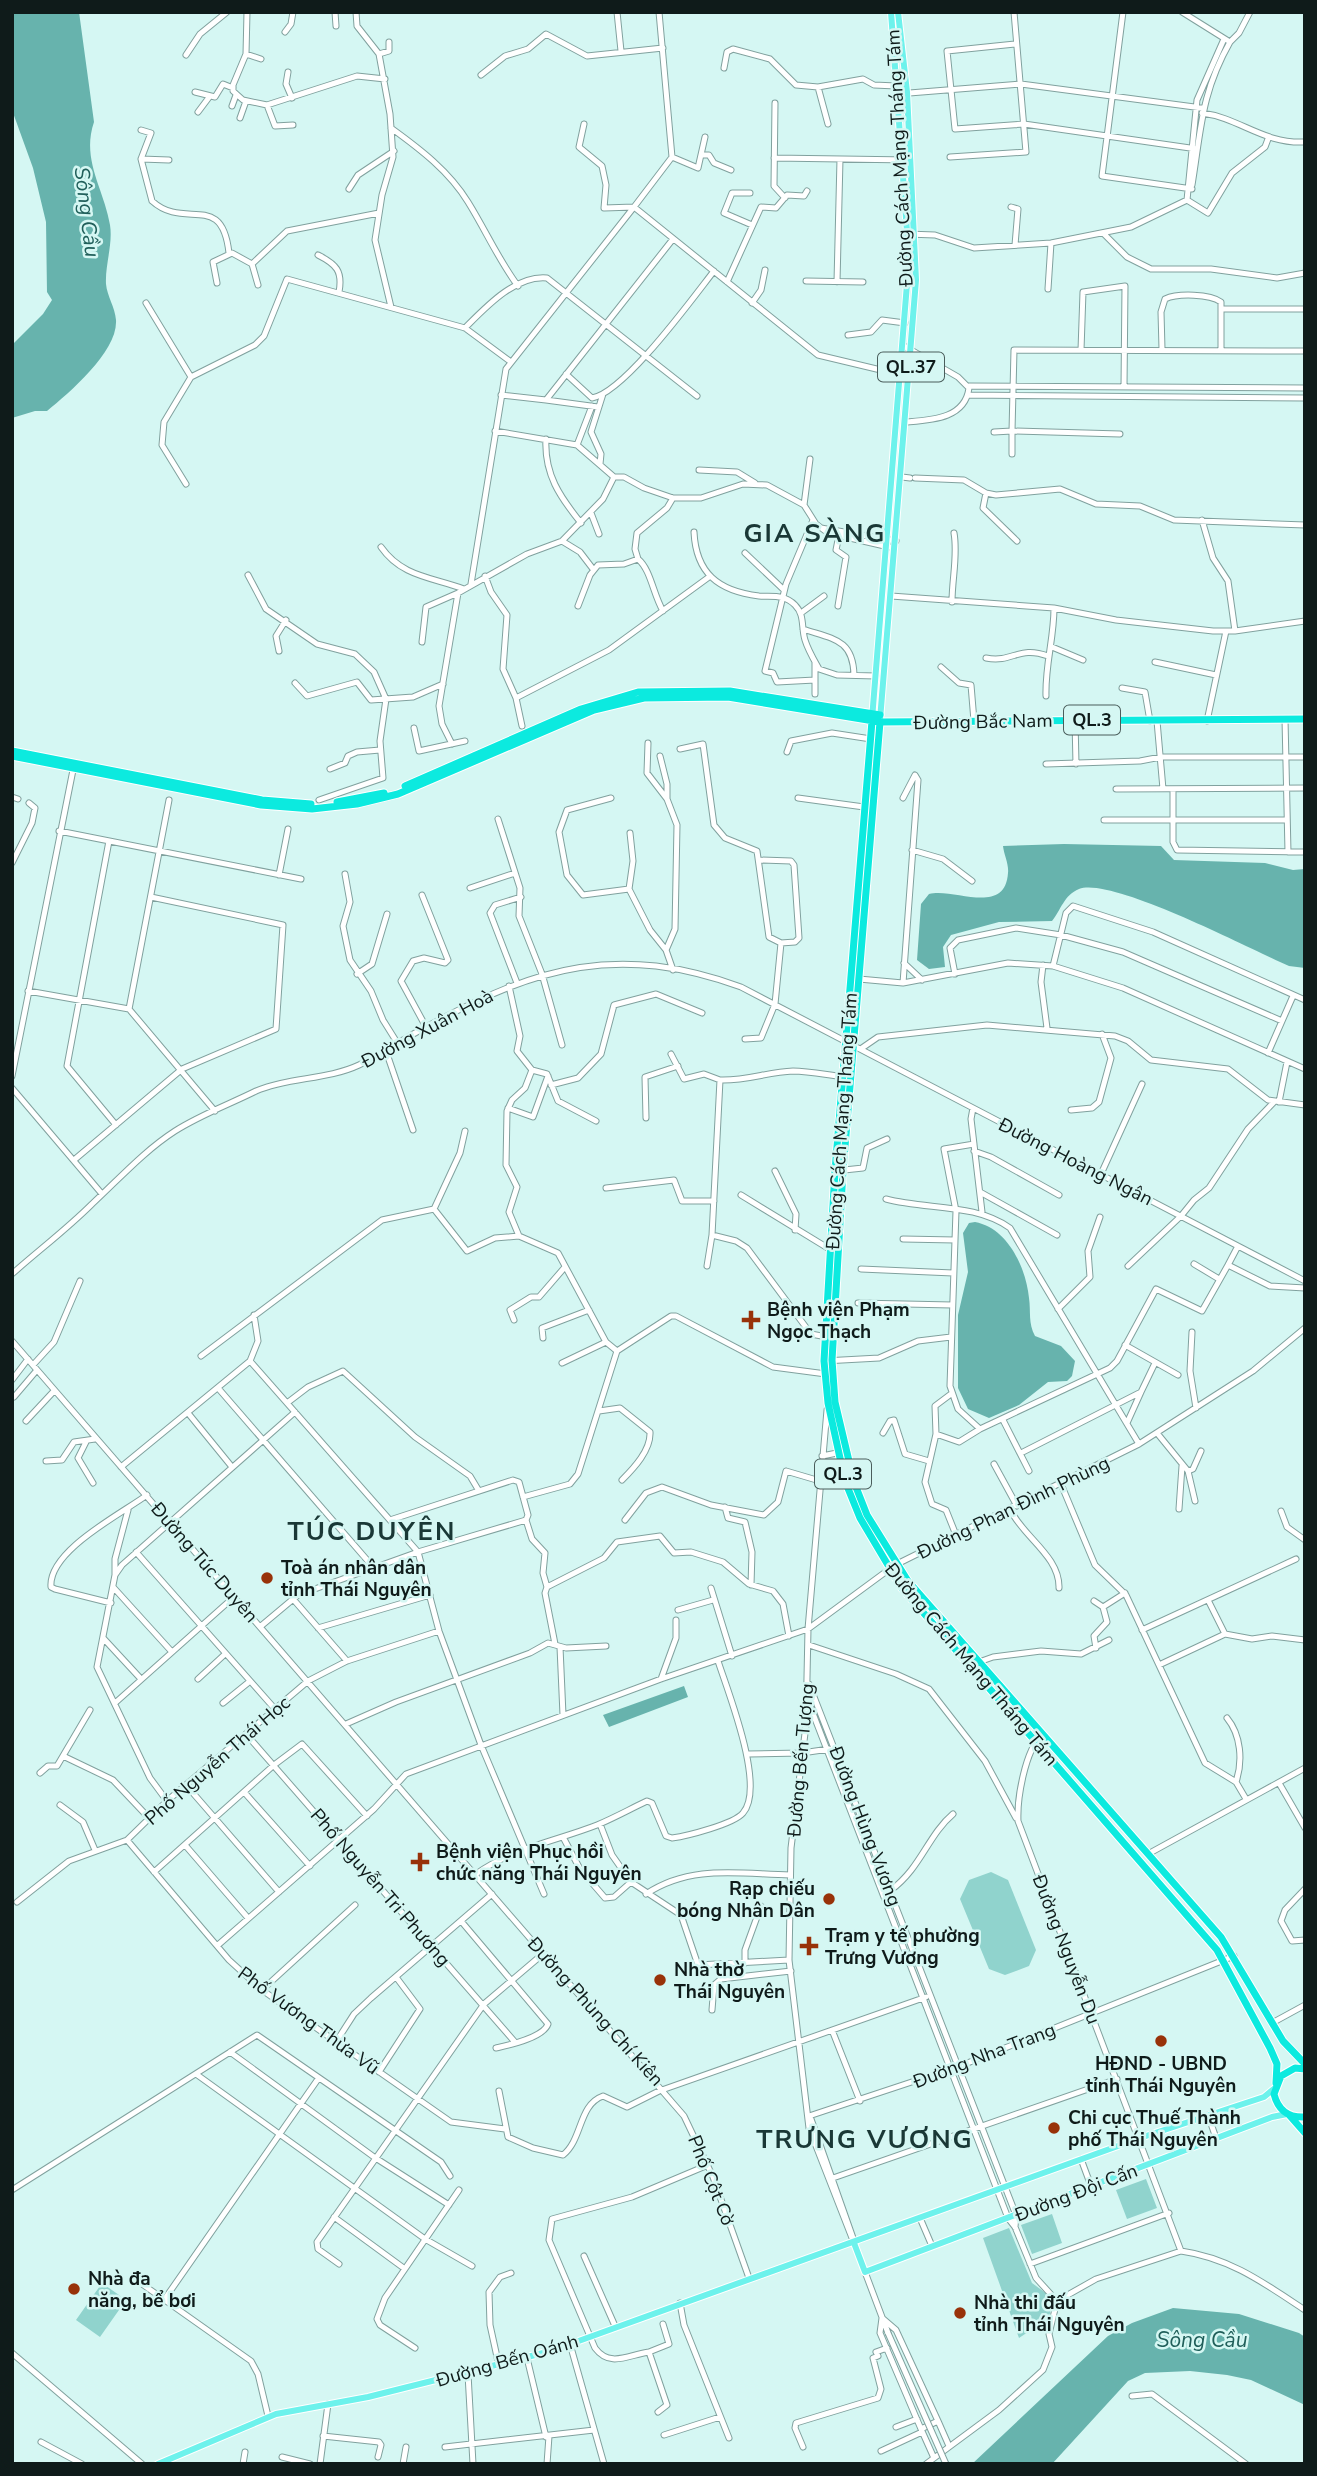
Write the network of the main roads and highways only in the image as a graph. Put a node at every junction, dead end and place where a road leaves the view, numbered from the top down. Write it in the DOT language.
graph roads {
  1 [pos="891,12"];
  2 [pos="898,12"];
  3 [pos="898,422"];
  4 [pos="906,422"];
  5 [pos="876,718"];
  6 [pos="1305,719"];
  7 [pos="12,751"];
  8 [pos="12,756"];
  9 [pos="74,764"];
  10 [pos="864,856"];
  11 [pos="856,967"];
  12 [pos="839,1171"];
  13 [pos="829,1338"];
  14 [pos="828,1360"];
  15 [pos="842,1452"];
  16 [pos="892,1567"];
  17 [pos="1039,1737"];
  18 [pos="1305,2066"];
  19 [pos="1275,2085"];
  20 [pos="1288,2115"];
  21 [pos="1305,2117"];
  22 [pos="1305,2133"];
  23 [pos="854,2243"];
  24 [pos="865,2272"];
  25 [pos="174,2461"];
  26 [pos="158,2464"];
  1 -- 3 [label="main road, Đường Cách Mạng Tháng Tám / QL.37"];
  2 -- 4 [label="main road, Đường Cách Mạng Tháng Tám / QL.37"];
  3 -- 4 [label="main road"];
  3 -- 5 [label="main road, Đường Cách Mạng Tháng Tám / QL.37"];
  4 -- 5 [label="main road, Đường Cách Mạng Tháng Tám / QL.37"];
  5 -- 6 [label="highway, Đường Bắc Nam / QL.3"];
  5 -- 9 [label="highway, Đường Bắc Nam"];
  5 -- 10 [label="highway, Đường Cách Mạng Tháng Tám / QL.3"];
  5 -- 10 [label="highway, Đường Cách Mạng Tháng Tám / QL.3"];
  7 -- 9 [label="highway"];
  8 -- 9 [label="highway"];
  10 -- 11 [label="highway, Đường Cách Mạng Tháng Tám / QL.3"];
  11 -- 12 [label="highway, Đường Cách Mạng Tháng Tám / QL.3"];
  11 -- 12 [label="highway, Đường Cách Mạng Tháng Tám / QL.3"];
  12 -- 13 [label="highway, Đường Cách Mạng Tháng Tám / QL.3"];
  12 -- 13 [label="highway, Đường Cách Mạng Tháng Tám / QL.3"];
  13 -- 14 [label="highway, Đường Cách Mạng Tháng Tám / QL.3"];
  14 -- 15 [label="highway, Đường Cách Mạng Tháng Tám / QL.3"];
  14 -- 15 [label="highway, Đường Cách Mạng Tháng Tám / QL.3"];
  15 -- 16 [label="highway, Đường Cách Mạng Tháng Tám / QL.3"];
  16 -- 17 [label="highway, Đường Cách Mạng Tháng Tám / QL.3"];
  16 -- 17 [label="highway, Đường Cách Mạng Tháng Tám / QL.3"];
  17 -- 18 [label="highway, Đường Cách Mạng Tháng Tám / QL.3"];
  17 -- 19 [label="highway, Đường Cách Mạng Tháng Tám / QL.3"];
  18 -- 19 [label="highway, QL.3"];
  19 -- 20 [label="highway, QL.3"];
  19 -- 23 [label="main road, Đường Đội Cấn"];
  20 -- 21 [label="highway"];
  20 -- 22 [label="highway, QL.3"];
  20 -- 24 [label="main road, Đường Đội Cấn"];
  23 -- 24 [label="main road, Đường Bến Tượng"];
  23 -- 25 [label="main road, Đường Bến Oánh"];
  25 -- 26 [label="main road, Đường Bến Oánh"];
}
